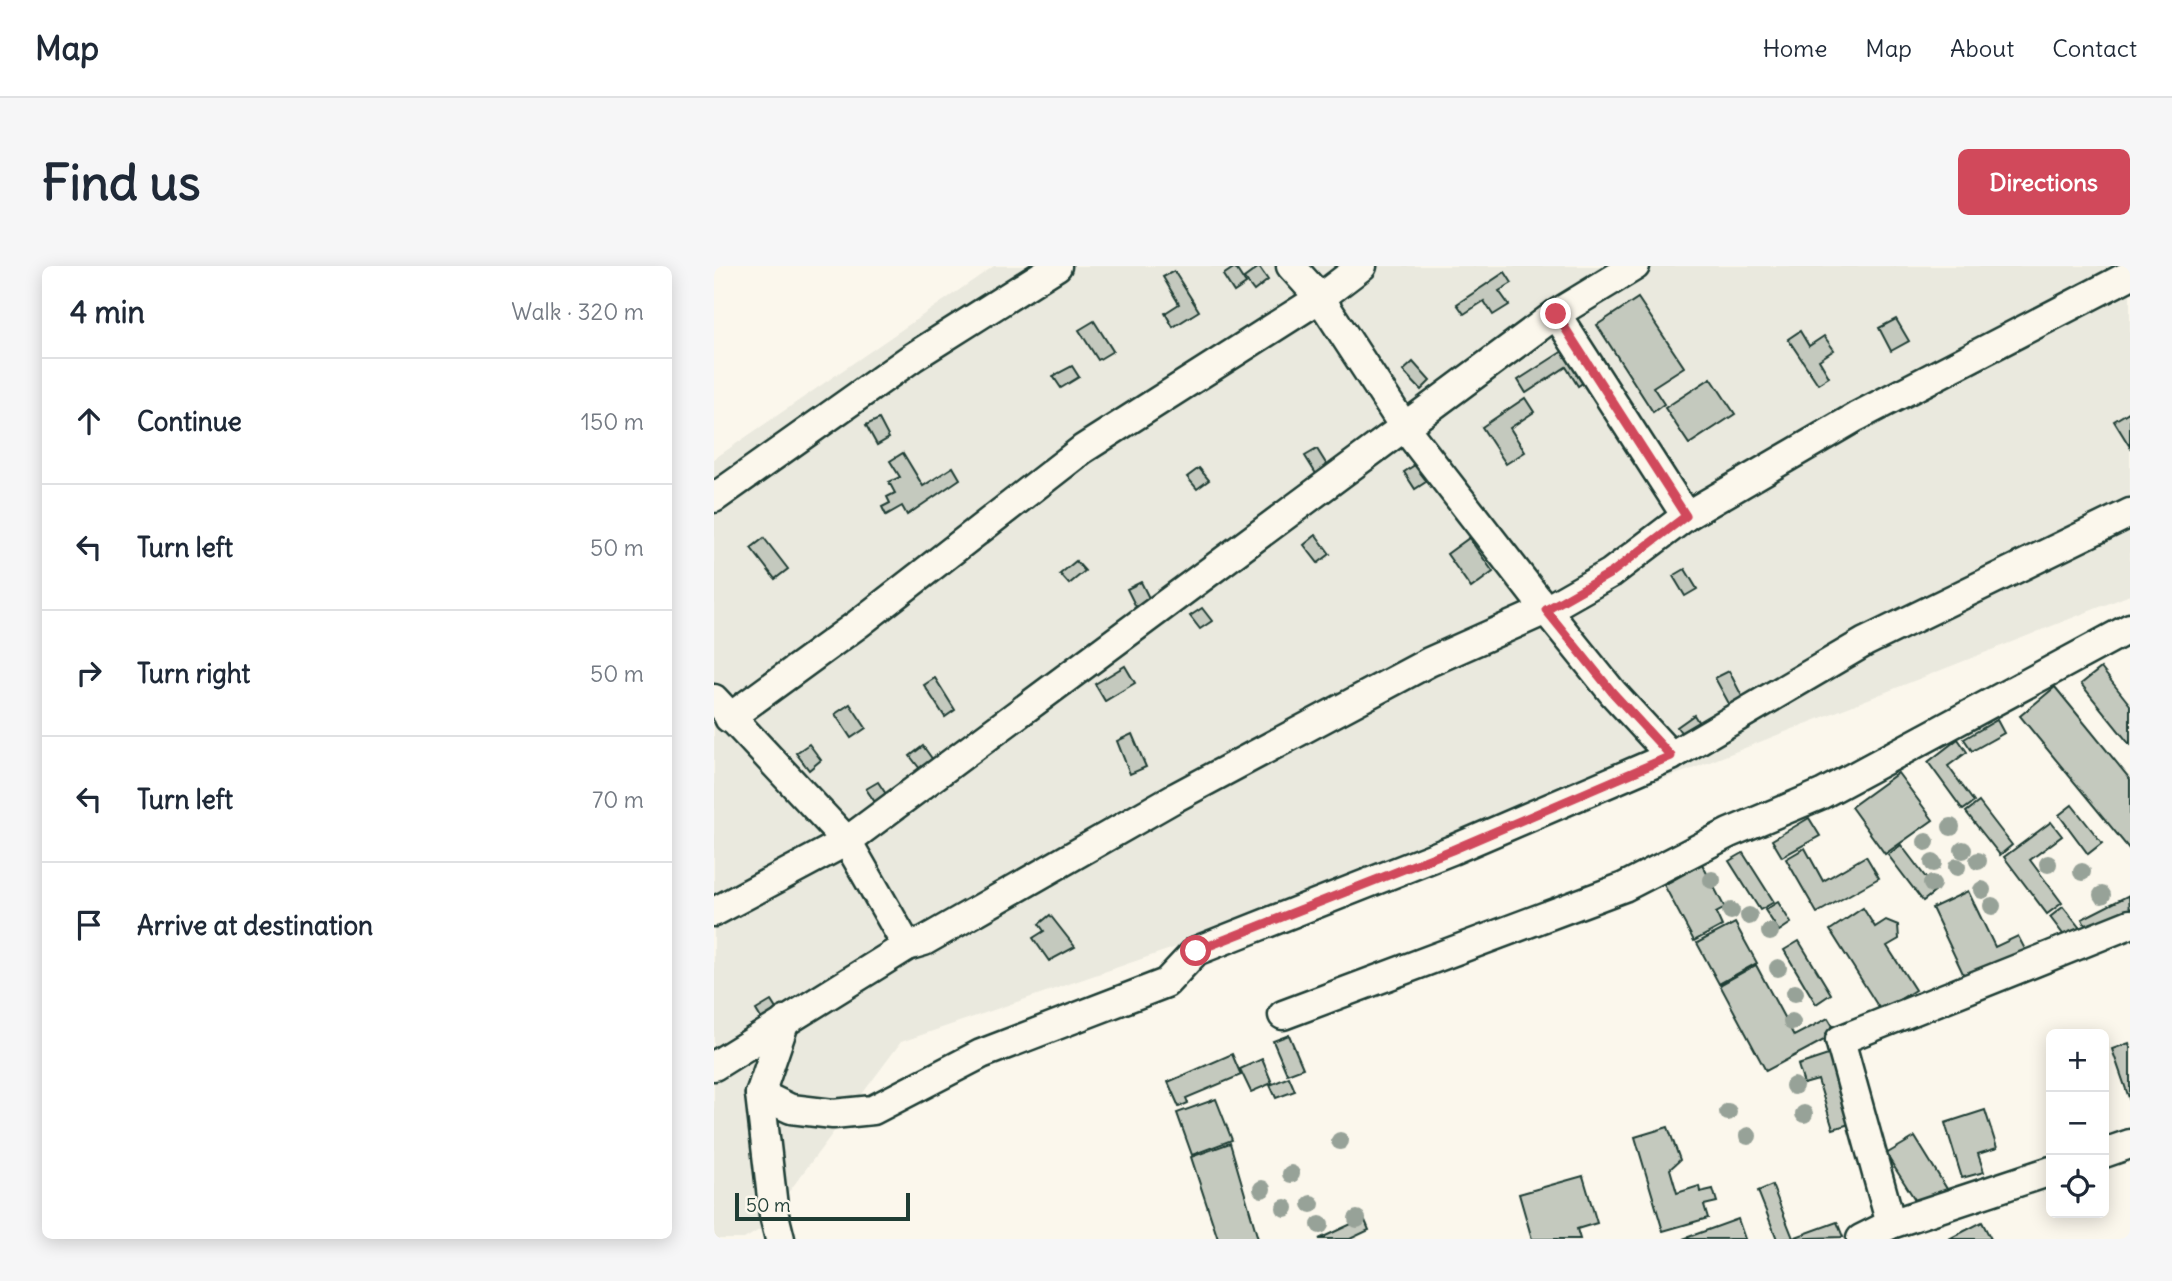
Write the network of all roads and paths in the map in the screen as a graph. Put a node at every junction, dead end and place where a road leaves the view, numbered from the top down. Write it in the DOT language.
graph roads {
  1 [pos="1057,266"];
  2 [pos="1291,266"];
  3 [pos="1362,266"];
  4 [pos="1635,266"];
  5 [pos="2130,275"];
  6 [pos="1320,298"];
  7 [pos="1556,314"];
  8 [pos="1405,428"];
  9 [pos="714,498"];
  10 [pos="2130,513"];
  11 [pos="1686,516"];
  12 [pos="1546,610"];
  13 [pos="2130,628"];
  14 [pos="722,708"];
  15 [pos="1671,756"];
  16 [pos="847,841"];
  17 [pos="714,912"];
  18 [pos="2130,924"];
  19 [pos="907,946"];
  20 [pos="1283,1015"];
  21 [pos="785,1021"];
  22 [pos="714,1066"];
  23 [pos="760,1094"];
  24 [pos="2130,1144"];
  25 [pos="2109,1151"];
  26 [pos="2046,1173"];
  27 [pos="1891,1224"];
  28 [pos="780,1239"];
  29 [pos="1861,1239"];
  1 -- 9 [label="street"];
  2 -- 6 [label="street"];
  3 -- 6 [label="street"];
  4 -- 7 [label="street"];
  5 -- 11 [label="street"];
  6 -- 8 [label="street"];
  6 -- 14 [label="street"];
  7 -- 8 [label="street"];
  7 -- 11 [label="street"];
  8 -- 12 [label="street"];
  8 -- 16 [label="street"];
  10 -- 15 [label="street"];
  11 -- 12 [label="street"];
  12 -- 15 [label="street"];
  12 -- 19 [label="street"];
  13 -- 20 [label="street"];
  14 -- 16 [label="street"];
  15 -- 23 [label="street"];
  16 -- 17 [label="street"];
  16 -- 19 [label="street"];
  18 -- 27 [label="street"];
  19 -- 21 [label="street"];
  21 -- 22 [label="street"];
  21 -- 23 [label="street"];
  23 -- 28 [label="street"];
  24 -- 25 [label="street"];
  26 -- 27 [label="street"];
  27 -- 29 [label="street"];
}
